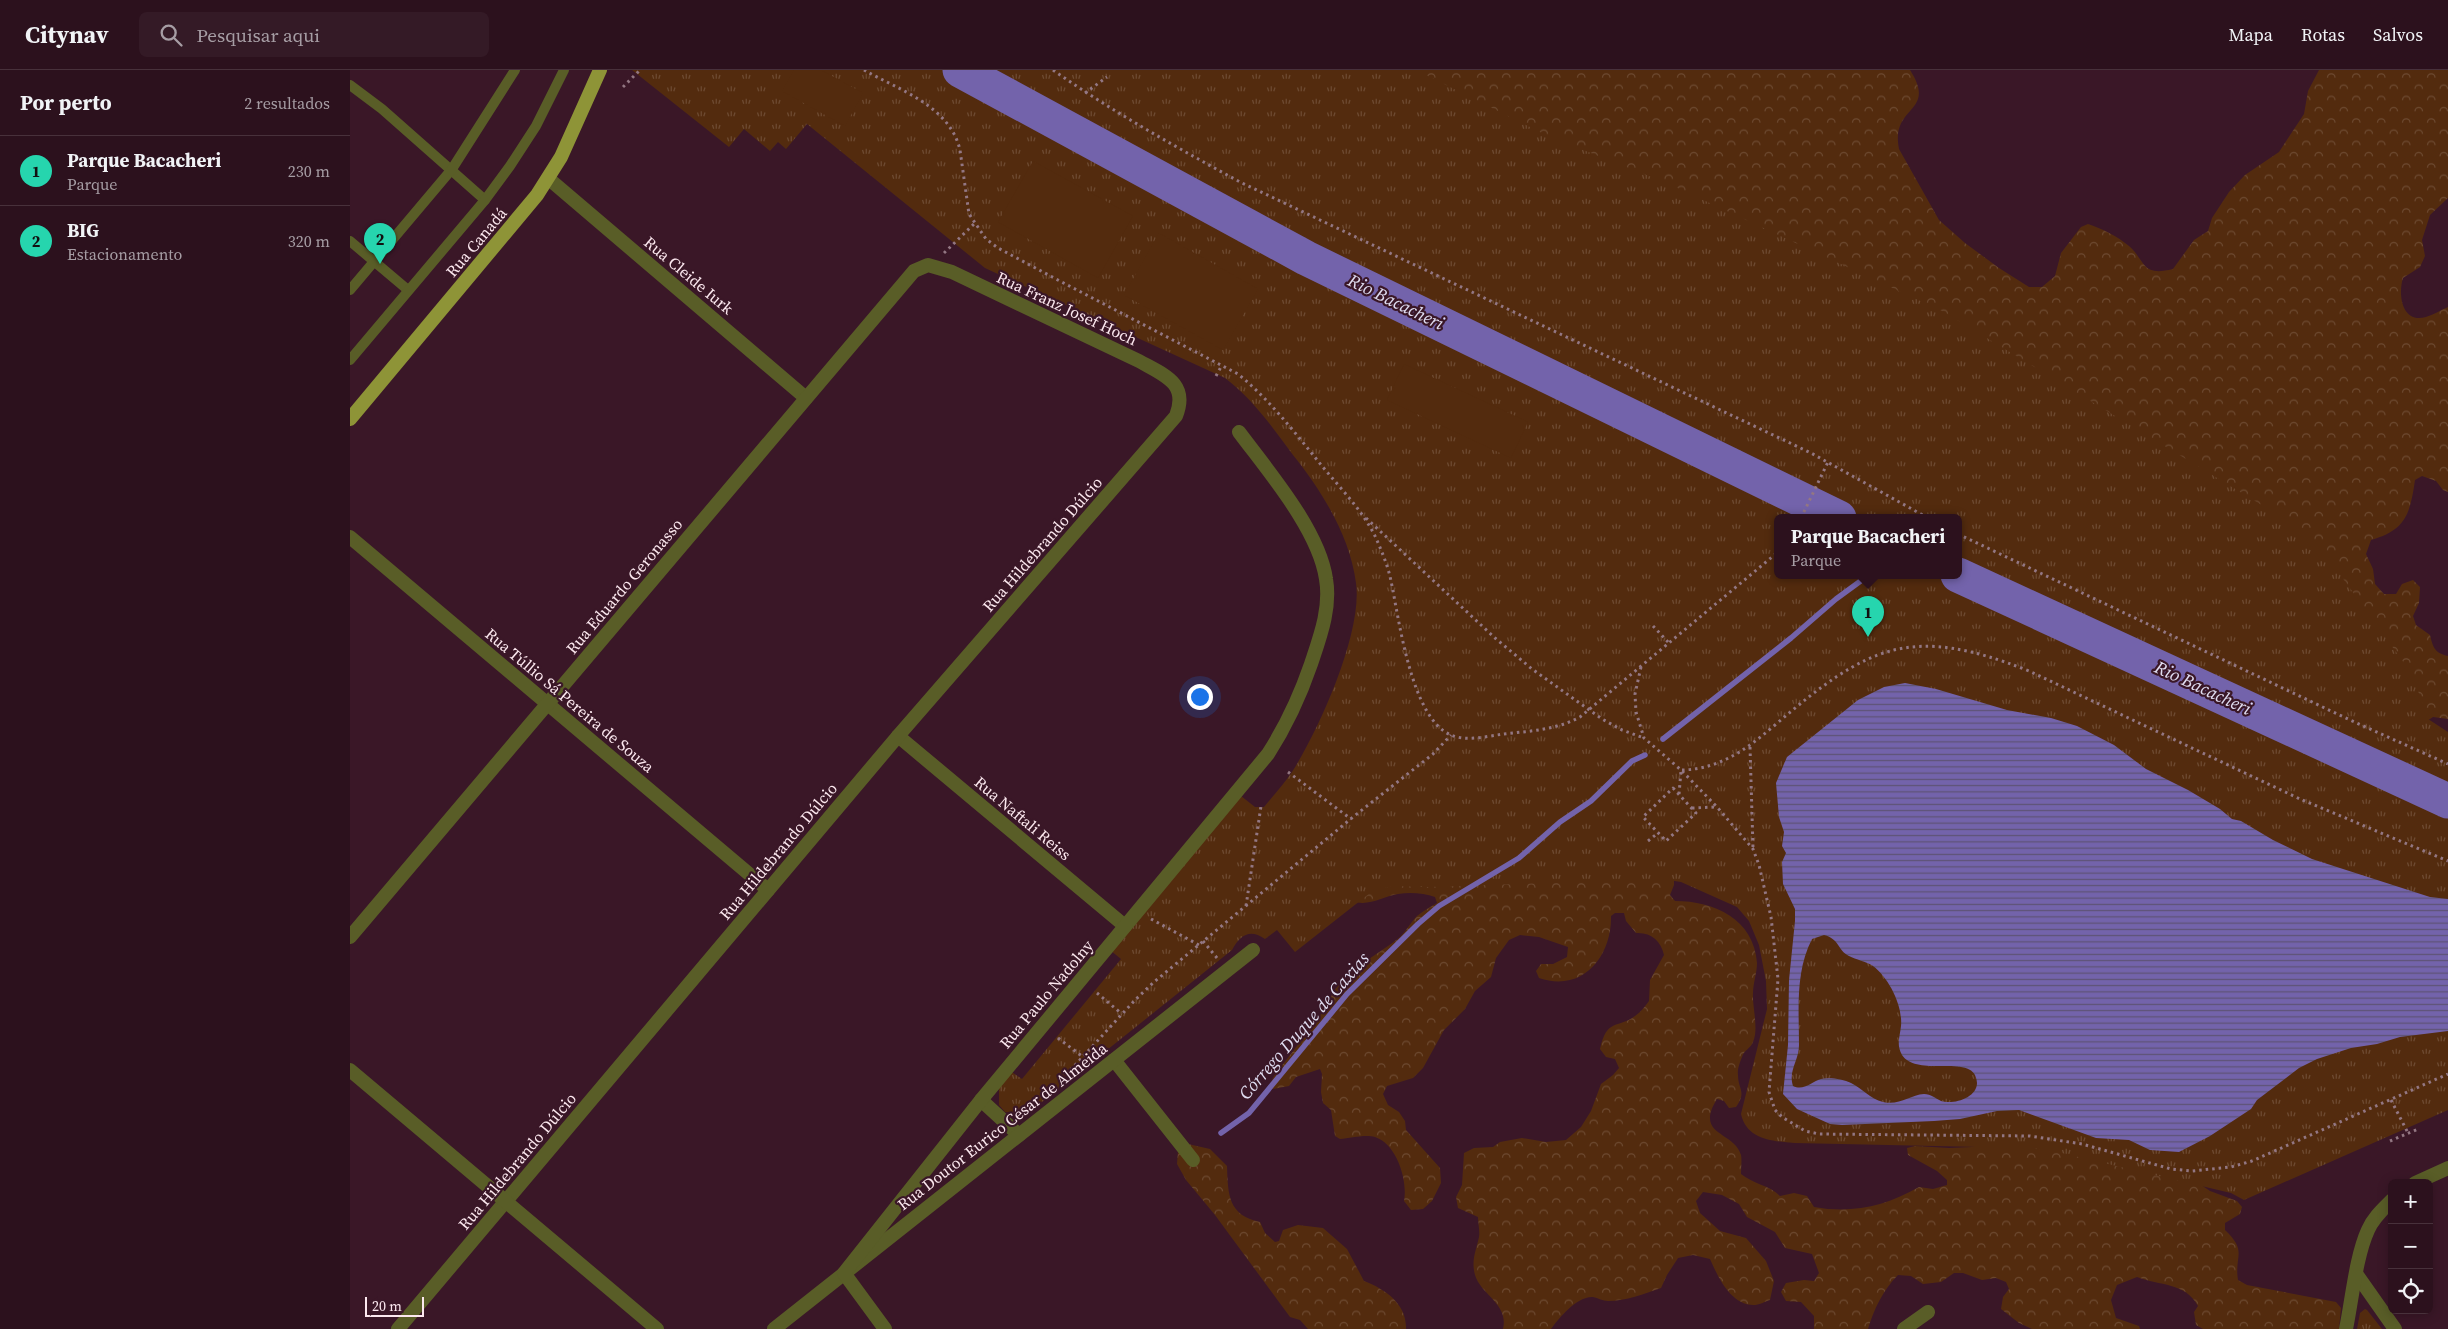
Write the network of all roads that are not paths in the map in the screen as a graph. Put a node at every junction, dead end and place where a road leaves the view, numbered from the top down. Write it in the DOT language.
graph roads {
  1 [pos="515,70"];
  2 [pos="564,70"];
  3 [pos="600,70"];
  4 [pos="350,85"];
  5 [pos="452,169"];
  6 [pos="549,179"];
  7 [pos="485,200"];
  8 [pos="350,241"];
  9 [pos="373,261"];
  10 [pos="928,265"];
  11 [pos="350,290"];
  12 [pos="408,290"];
  13 [pos="350,360"];
  14 [pos="1181,396"];
  15 [pos="806,398"];
  16 [pos="350,419"];
  17 [pos="1239,432"];
  18 [pos="350,537"];
  19 [pos="547,704"];
  20 [pos="898,736"];
  21 [pos="768,890"];
  22 [pos="1125,926"];
  23 [pos="350,937"];
  24 [pos="1253,950"];
  25 [pos="1114,1060"];
  26 [pos="350,1070"];
  27 [pos="981,1100"];
  28 [pos="1019,1135"];
  29 [pos="1193,1160"];
  30 [pos="2448,1168"];
  31 [pos="2424,1179"];
  32 [pos="506,1201"];
  33 [pos="2388,1204"];
  34 [pos="844,1273"];
  35 [pos="2357,1275"];
  36 [pos="1928,1312"];
  37 [pos="398,1329"];
  38 [pos="657,1329"];
  39 [pos="774,1329"];
  40 [pos="885,1329"];
  41 [pos="1904,1329"];
  42 [pos="2346,1329"];
  43 [pos="2395,1329"];
  1 -- 5 [label="lane"];
  2 -- 7 [label="lane"];
  3 -- 6 [label="main road, Rua Canadá"];
  4 -- 5 [label="lane"];
  5 -- 7 [label="lane"];
  5 -- 9 [label="lane"];
  6 -- 15 [label="street, Rua Cleide Iurk"];
  6 -- 16 [label="main road, Rua Canadá"];
  7 -- 12 [label="lane"];
  8 -- 9 [label="lane"];
  9 -- 11 [label="lane"];
  9 -- 12 [label="lane"];
  10 -- 14 [label="street, Rua Franz Josef Hoch"];
  10 -- 15 [label="street, Rua Eduardo Geronasso"];
  12 -- 13 [label="lane"];
  14 -- 20 [label="street, Rua Hildebrando Dúlcio"];
  15 -- 19 [label="street, Rua Eduardo Geronasso"];
  17 -- 22 [label="street, Rua Paulo Nadolny"];
  18 -- 19 [label="street, Rua Túllio Sá Pereira de Souza"];
  19 -- 21 [label="street, Rua Túllio Sá Pereira de Souza"];
  19 -- 23 [label="street, Rua Eduardo Geronasso"];
  20 -- 21 [label="street, Rua Hildebrando Dúlcio"];
  20 -- 22 [label="street, Rua Naftali Reiss"];
  21 -- 32 [label="street, Rua Hildebrando Dúlcio"];
  22 -- 27 [label="street, Rua Paulo Nadolny"];
  24 -- 25 [label="street, Rua Doutor Eurico César de Almeida"];
  25 -- 28 [label="street, Rua Doutor Eurico César de Almeida"];
  25 -- 29 [label="street"];
  26 -- 32 [label="street"];
  27 -- 28 [label="street"];
  27 -- 34 [label="street, Rua Paulo Nadolny"];
  28 -- 34 [label="street, Rua Doutor Eurico César de Almeida"];
  30 -- 31 [label="street"];
  32 -- 37 [label="street, Rua Hildebrando Dúlcio"];
  32 -- 38 [label="street"];
  33 -- 35 [label="street"];
  34 -- 39 [label="street, Rua Doutor Eurico César de Almeida"];
  34 -- 40 [label="street"];
  35 -- 42 [label="street"];
  35 -- 43 [label="street"];
  36 -- 41 [label="street"];
}
